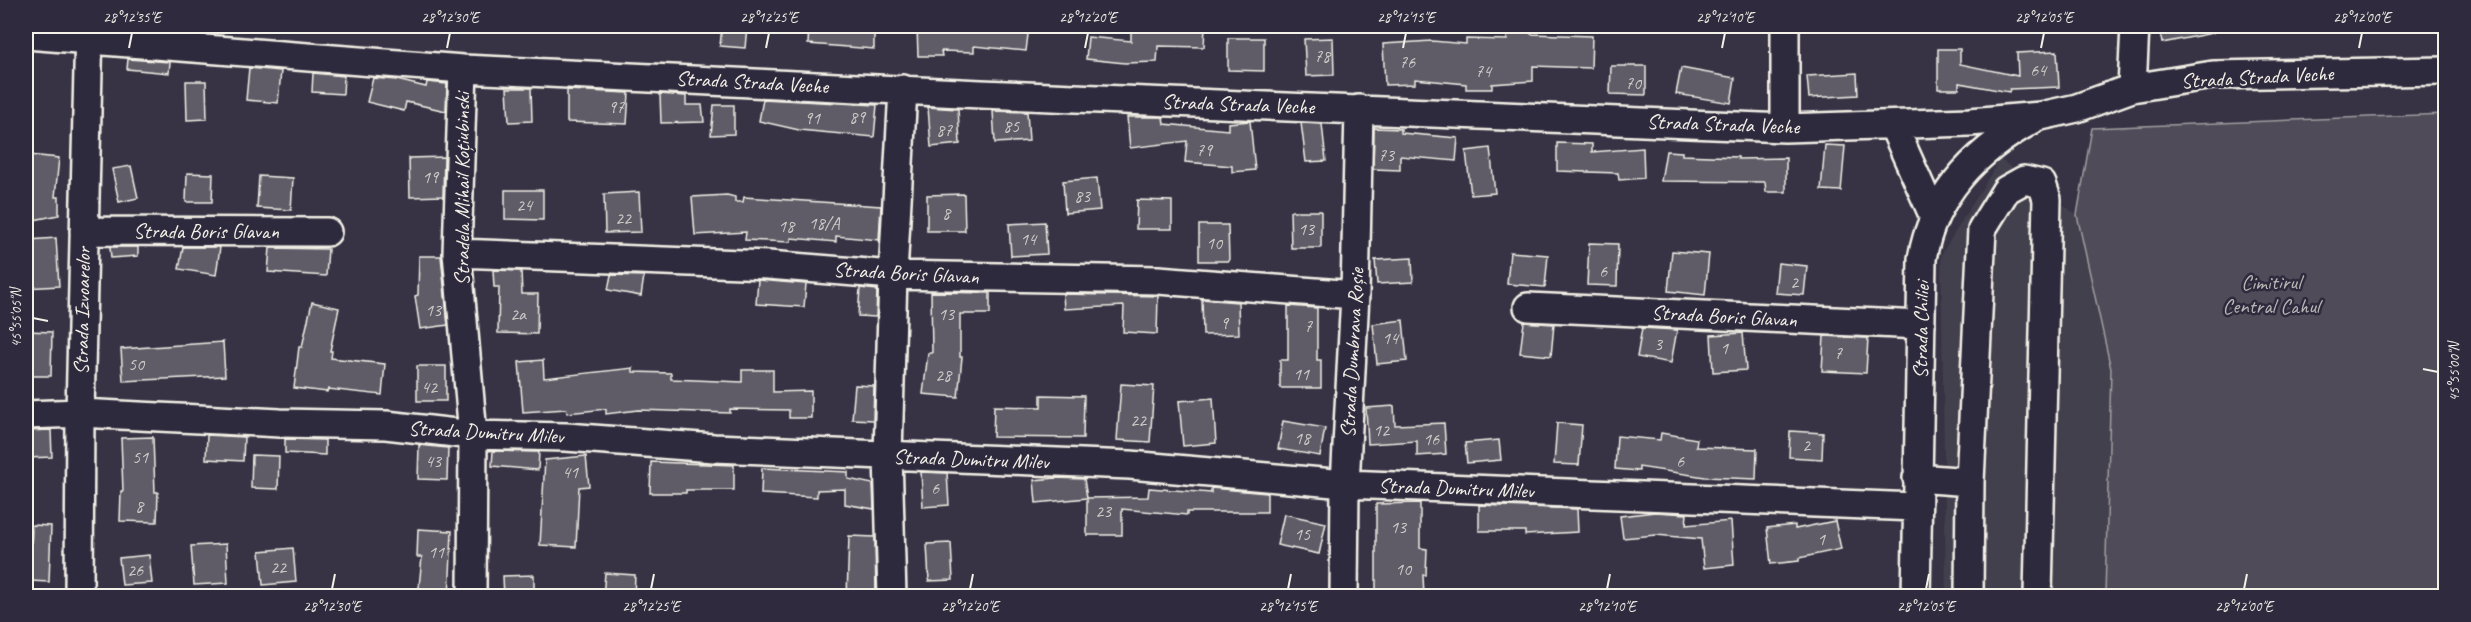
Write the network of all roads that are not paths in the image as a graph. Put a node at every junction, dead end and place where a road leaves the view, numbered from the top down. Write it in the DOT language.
graph roads {
  1 [pos="1785,26"];
  2 [pos="2134,26"];
  3 [pos="89,33"];
  4 [pos="26,35"];
  5 [pos="463,69"];
  6 [pos="2445,71"];
  7 [pos="2132,88"];
  8 [pos="903,89"];
  9 [pos="1359,109"];
  10 [pos="2041,116"];
  11 [pos="1893,125"];
  12 [pos="1785,128"];
  13 [pos="1934,217"];
  14 [pos="84,231"];
  15 [pos="327,232"];
  16 [pos="457,253"];
  17 [pos="893,275"];
  18 [pos="1355,295"];
  19 [pos="1528,307"];
  20 [pos="1921,325"];
  21 [pos="80,413"];
  22 [pos="26,415"];
  23 [pos="473,435"];
  24 [pos="888,455"];
  25 [pos="1917,478"];
  26 [pos="1970,482"];
  27 [pos="1345,484"];
  28 [pos="1916,507"];
  29 [pos="79,597"];
  30 [pos="472,597"];
  31 [pos="892,597"];
  32 [pos="1344,597"];
  33 [pos="1916,597"];
  34 [pos="1969,597"];
  35 [pos="2038,597"];
  1 -- 12 [label="street"];
  2 -- 7 [label="street"];
  3 -- 4 [label="street, Strada Strada Veche"];
  3 -- 5 [label="street, Strada Strada Veche"];
  3 -- 14 [label="street, Strada Izvoarelor"];
  5 -- 8 [label="street, Strada Strada Veche"];
  5 -- 16 [label="street, Stradela Mihail Koțiubinski"];
  6 -- 7 [label="street, Strada Strada Veche"];
  7 -- 10 [label="street, Strada Strada Veche"];
  8 -- 9 [label="street, Strada Strada Veche"];
  8 -- 17 [label="street"];
  9 -- 12 [label="street, Strada Strada Veche"];
  9 -- 18 [label="street, Strada Dumbrava Roșie"];
  10 -- 11 [label="street, Strada Strada Veche"];
  10 -- 13 [label="street, Strada Chiliei"];
  11 -- 12 [label="street, Strada Strada Veche"];
  11 -- 13 [label="street"];
  13 -- 20 [label="street, Strada Chiliei"];
  14 -- 15 [label="street, Strada Boris Glavan"];
  14 -- 21 [label="street, Strada Izvoarelor"];
  16 -- 17 [label="street, Strada Boris Glavan"];
  16 -- 23 [label="street, Stradela Mihail Koțiubinski"];
  17 -- 18 [label="street, Strada Boris Glavan"];
  17 -- 24 [label="street"];
  18 -- 27 [label="street, Strada Dumbrava Roșie"];
  19 -- 20 [label="street, Strada Boris Glavan"];
  20 -- 25 [label="street, Strada Chiliei"];
  21 -- 22 [label="street, Strada Dumitru Milev"];
  21 -- 23 [label="street, Strada Dumitru Milev"];
  21 -- 29 [label="street, Strada Izvoarelor"];
  23 -- 24 [label="street, Strada Dumitru Milev"];
  23 -- 30 [label="street, Stradela Mihail Koțiubinski"];
  24 -- 27 [label="street, Strada Dumitru Milev"];
  24 -- 31 [label="street"];
  25 -- 26 [label="street"];
  25 -- 28 [label="street, Strada Chiliei"];
  26 -- 34 [label="street"];
  26 -- 35 [label="street"];
  27 -- 28 [label="street, Strada Dumitru Milev"];
  27 -- 32 [label="street, Strada Dumbrava Roșie"];
  28 -- 33 [label="street, Strada Chiliei"];
}
